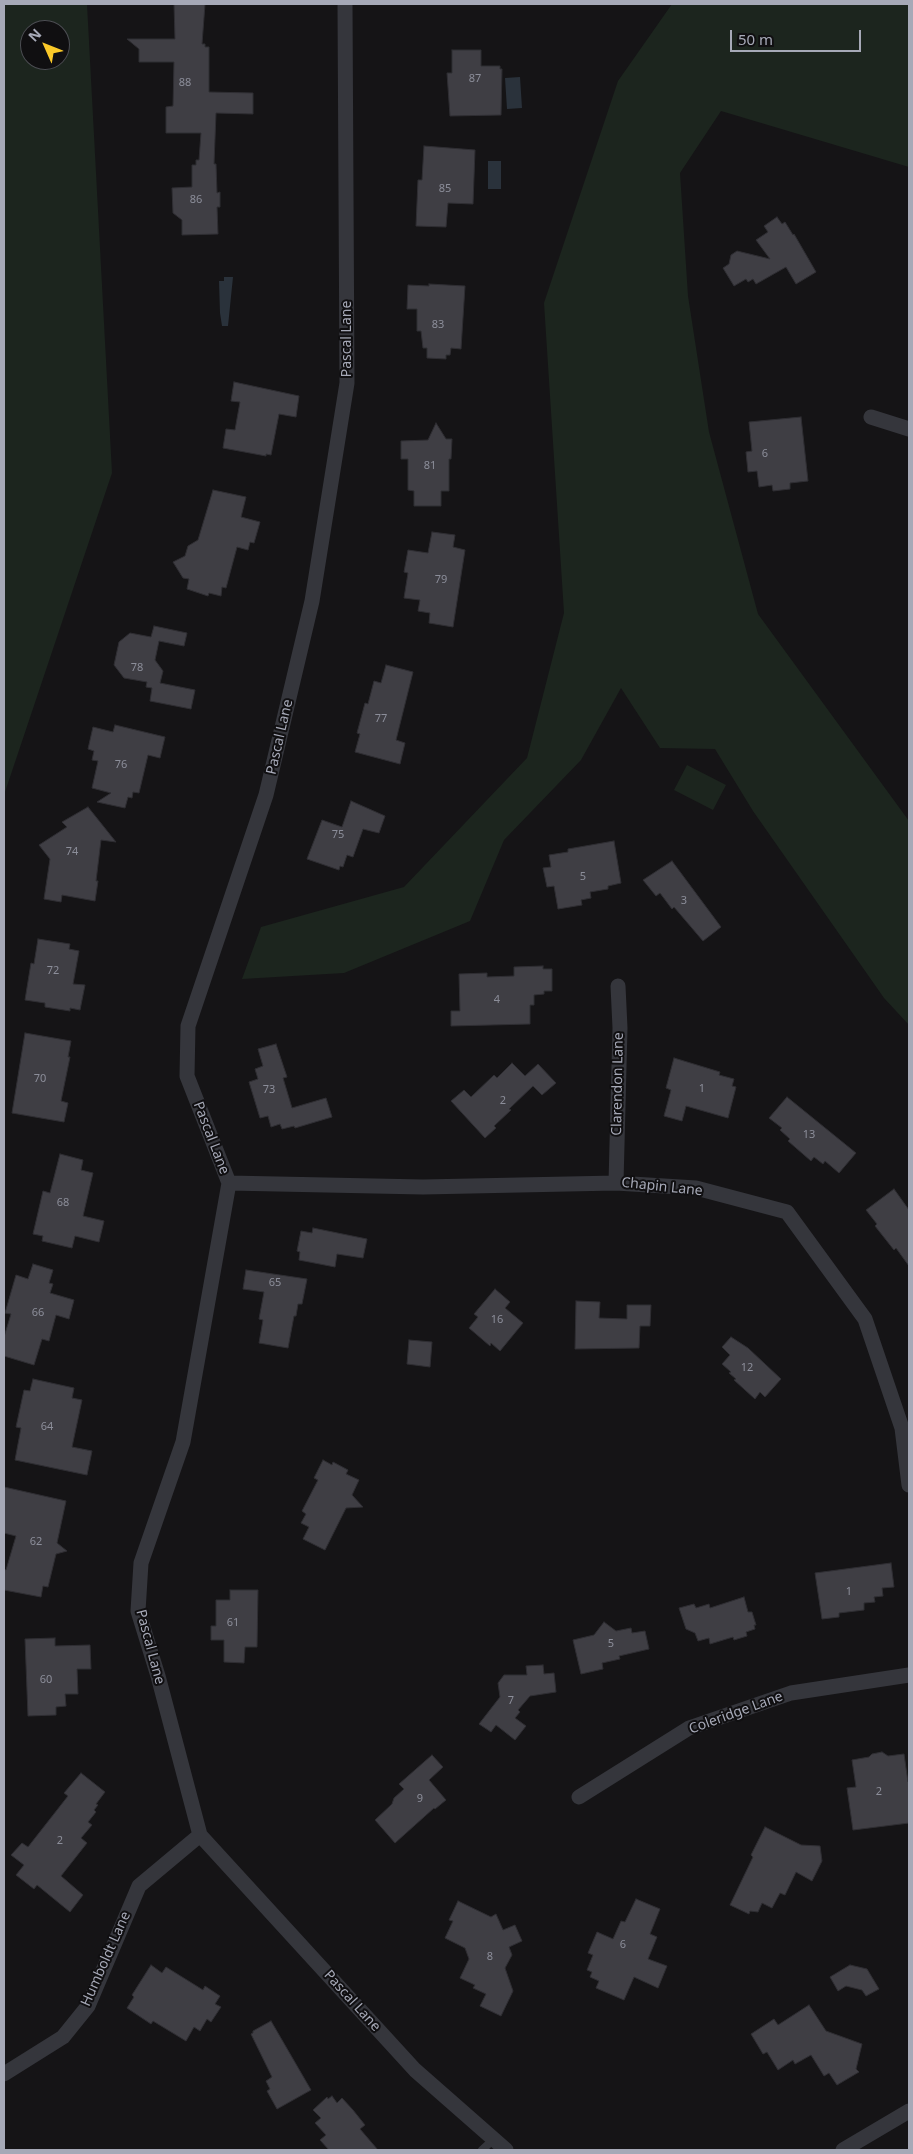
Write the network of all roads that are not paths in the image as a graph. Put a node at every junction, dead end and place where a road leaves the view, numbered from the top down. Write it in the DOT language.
graph roads {
  1 [pos="345,4"];
  2 [pos="871,417"];
  3 [pos="909,430"];
  4 [pos="618,986"];
  5 [pos="229,1183"];
  6 [pos="616,1183"];
  7 [pos="909,1485"];
  8 [pos="909,1675"];
  9 [pos="579,1797"];
  10 [pos="200,1835"];
  11 [pos="4,2074"];
  12 [pos="909,2111"];
  13 [pos="494,2139"];
  14 [pos="482,2150"];
  15 [pos="506,2150"];
  16 [pos="843,2150"];
  1 -- 5 [label="street, Pascal Lane"];
  2 -- 3 [label="street"];
  4 -- 6 [label="street, Clarendon Lane"];
  5 -- 6 [label="street, Chapin Lane"];
  5 -- 10 [label="street, Pascal Lane"];
  6 -- 7 [label="street, Chapin Lane"];
  8 -- 9 [label="street, Coleridge Lane"];
  10 -- 11 [label="street, Humboldt Lane"];
  10 -- 13 [label="street, Pascal Lane"];
  12 -- 16 [label="street"];
  13 -- 14 [label="lane"];
  13 -- 15 [label="street, Pascal Lane"];
}
